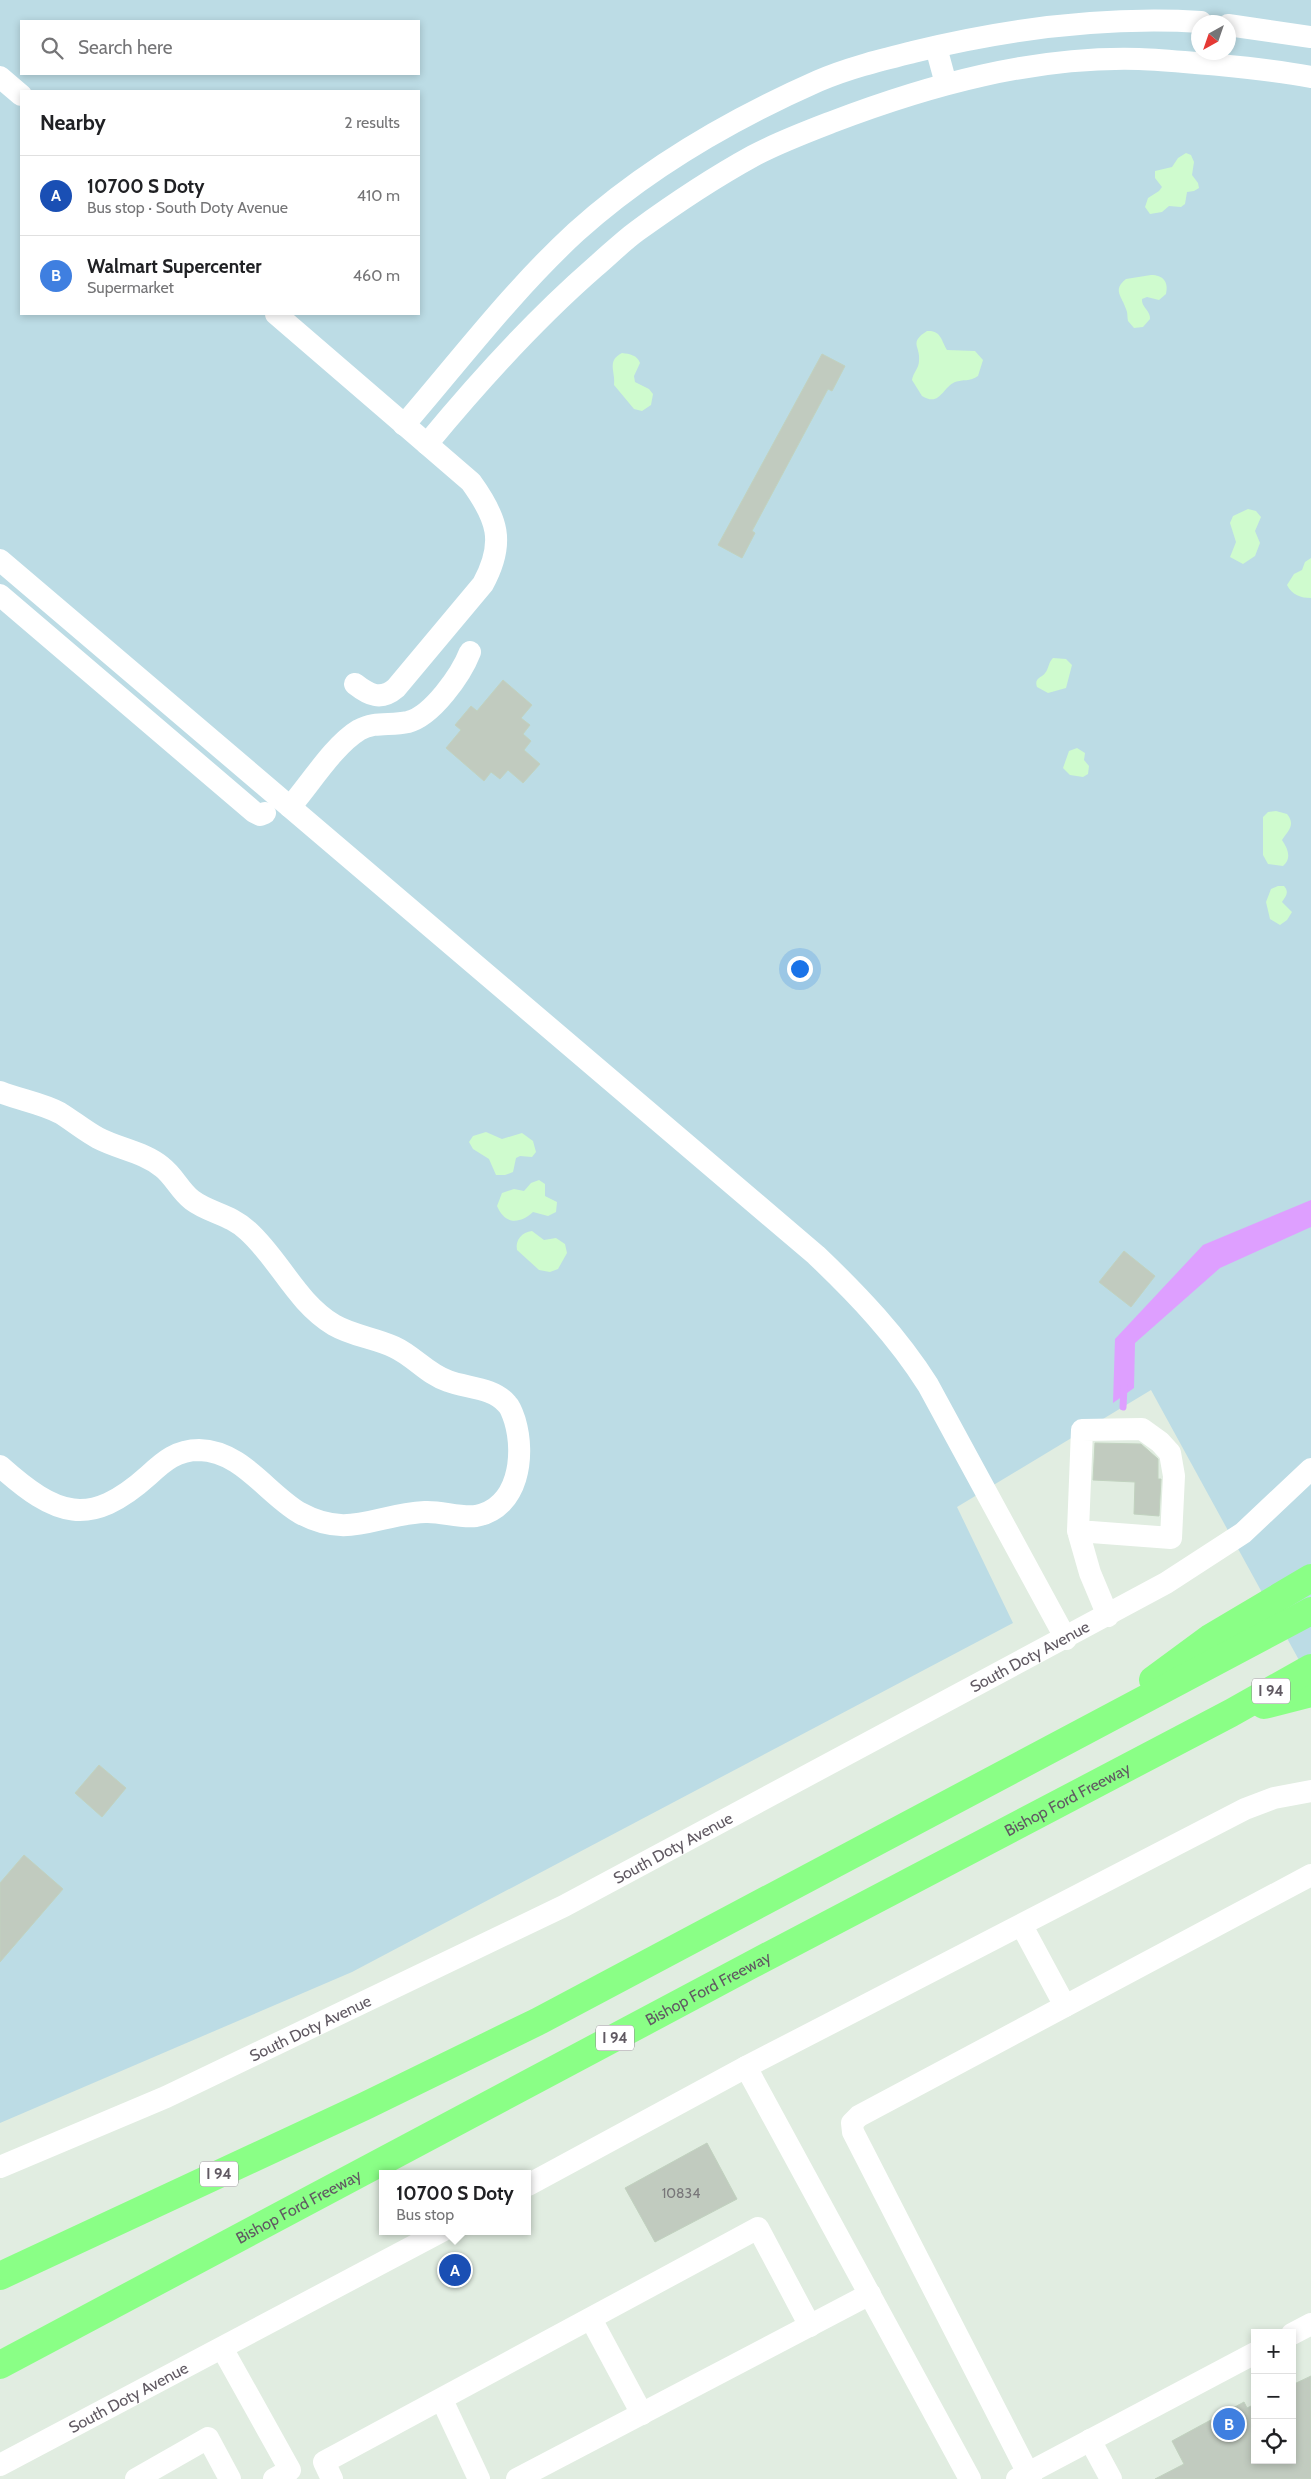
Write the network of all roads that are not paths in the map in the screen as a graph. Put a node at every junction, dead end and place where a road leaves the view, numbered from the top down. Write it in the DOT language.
graph roads {
  1 [pos="1191,22"];
  2 [pos="1236,26"];
  3 [pos="1311,37"];
  4 [pos="936,47"];
  5 [pos="0,76"];
  6 [pos="1311,77"];
  7 [pos="946,84"];
  8 [pos="20,94"];
  9 [pos="277,315"];
  10 [pos="404,425"];
  11 [pos="427,444"];
  12 [pos="0,560"];
  13 [pos="0,595"];
  14 [pos="470,652"];
  15 [pos="355,684"];
  16 [pos="290,807"];
  17 [pos="265,813"];
  18 [pos="0,1092"];
  19 [pos="0,1466"];
  20 [pos="1311,1469"];
  21 [pos="1078,1531"];
  22 [pos="1311,1578"];
  23 [pos="1311,1611"];
  24 [pos="1108,1616"];
  25 [pos="1066,1639"];
  26 [pos="1311,1668"];
  27 [pos="1311,1693"];
  28 [pos="1231,1713"];
  29 [pos="1064,1744"];
  30 [pos="1311,1791"];
  31 [pos="1311,1876"];
  32 [pos="1022,1926"];
  33 [pos="1064,2006"];
  34 [pos="746,2067"];
  35 [pos="0,2167"];
  36 [pos="531,2183"];
  37 [pos="434,2235"];
  38 [pos="0,2276"];
  39 [pos="870,2294"];
  40 [pos="591,2319"];
  41 [pos="1311,2324"];
  42 [pos="810,2326"];
  43 [pos="1296,2332"];
  44 [pos="222,2348"];
  45 [pos="1251,2355"];
  46 [pos="0,2365"];
  47 [pos="442,2400"];
  48 [pos="642,2414"];
  49 [pos="1090,2440"];
  50 [pos="0,2465"];
  51 [pos="328,2471"];
  52 [pos="282,2475"];
  53 [pos="1025,2477"];
  54 [pos="136,2479"];
  55 [pos="230,2479"];
  56 [pos="479,2479"];
  57 [pos="517,2479"];
  58 [pos="970,2479"];
  59 [pos="1111,2479"];
  1 -- 4 [label="street"];
  2 -- 3 [label="street"];
  4 -- 7 [label="street"];
  4 -- 10 [label="street"];
  5 -- 8 [label="street"];
  6 -- 7 [label="street"];
  7 -- 11 [label="street"];
  9 -- 10 [label="street"];
  10 -- 11 [label="street"];
  11 -- 15 [label="street"];
  12 -- 16 [label="street"];
  13 -- 17 [label="street"];
  14 -- 16 [label="street"];
  16 -- 25 [label="street"];
  18 -- 19 [label="street"];
  20 -- 24 [label="street, South Doty Avenue"];
  21 -- 21 [label="street"];
  21 -- 24 [label="street"];
  22 -- 29 [label="highway"];
  23 -- 29 [label="highway, I 94"];
  24 -- 25 [label="street, South Doty Avenue"];
  25 -- 35 [label="street, South Doty Avenue"];
  26 -- 28 [label="highway, Bishop Ford Freeway / I 94"];
  27 -- 28 [label="highway"];
  28 -- 46 [label="highway, Bishop Ford Freeway / I 94"];
  29 -- 38 [label="highway, I 94"];
  30 -- 32 [label="street"];
  31 -- 33 [label="street"];
  32 -- 33 [label="street"];
  32 -- 34 [label="street"];
  33 -- 53 [label="street"];
  34 -- 36 [label="street"];
  34 -- 39 [label="street"];
  37 -- 44 [label="street, South Doty Avenue"];
  39 -- 42 [label="street"];
  39 -- 58 [label="street"];
  40 -- 42 [label="street"];
  40 -- 47 [label="street"];
  40 -- 48 [label="street"];
  41 -- 43 [label="street"];
  42 -- 48 [label="street"];
  44 -- 50 [label="street, South Doty Avenue"];
  44 -- 52 [label="street"];
  45 -- 49 [label="street"];
  47 -- 51 [label="street"];
  47 -- 56 [label="street"];
  48 -- 57 [label="street"];
  49 -- 53 [label="street"];
  49 -- 59 [label="street"];
  51 -- 52 [label="street"];
  54 -- 55 [label="street"];
}
